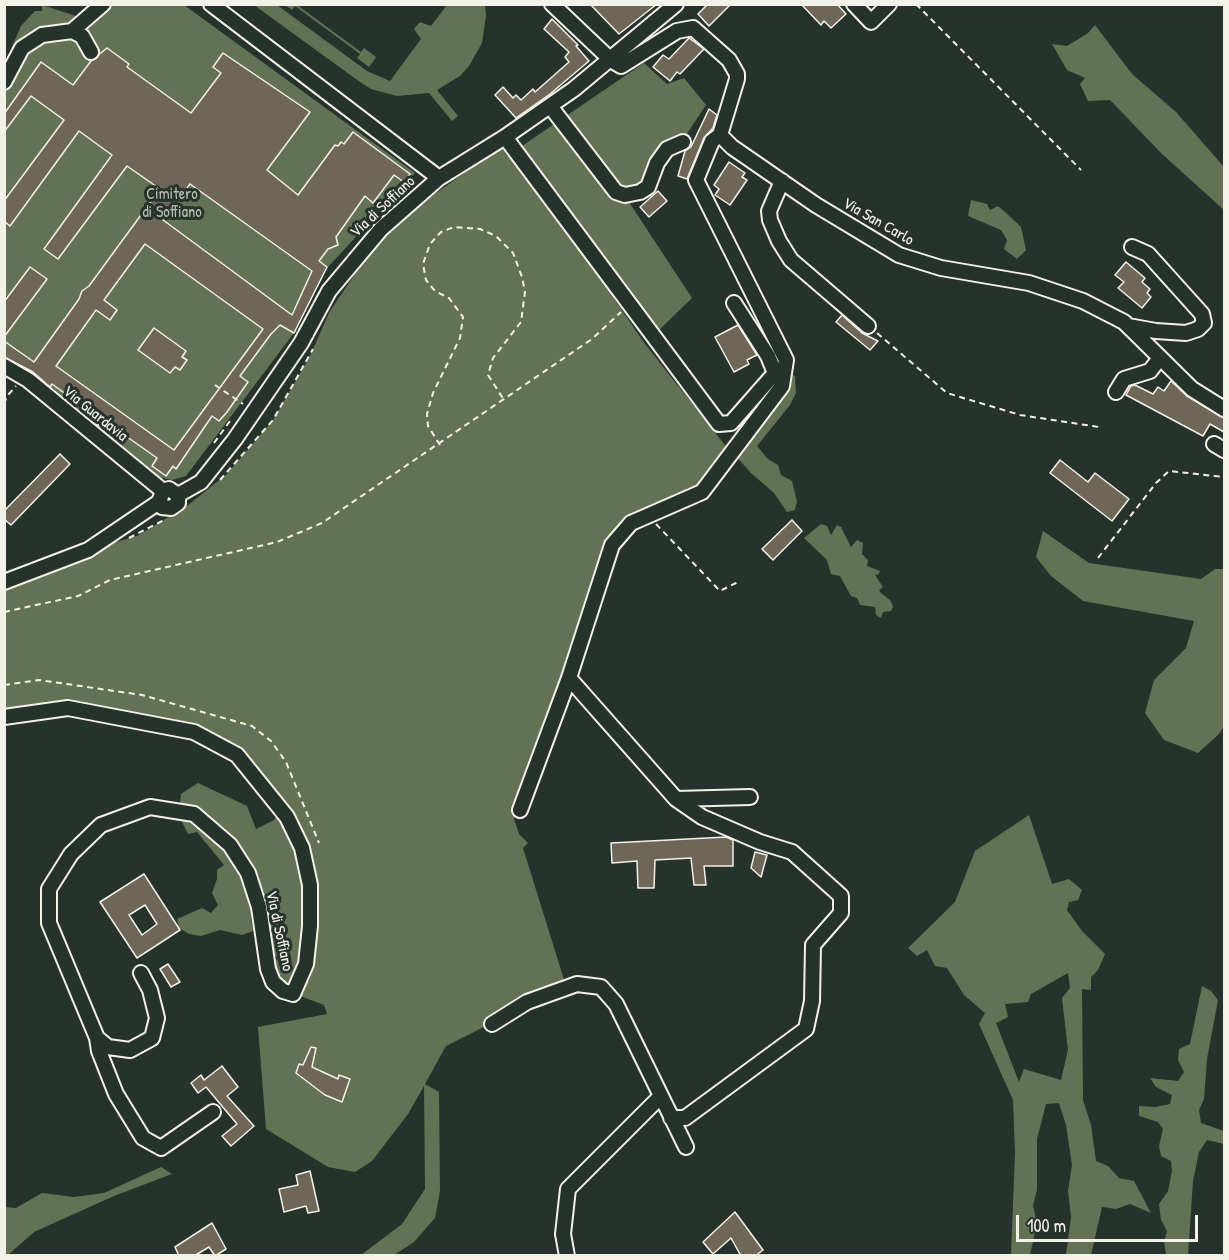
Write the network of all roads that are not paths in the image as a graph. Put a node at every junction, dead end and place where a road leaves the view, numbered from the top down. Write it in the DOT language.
graph roads {
  1 [pos="103,4"];
  2 [pos="211,4"];
  3 [pos="552,4"];
  4 [pos="676,4"];
  5 [pos="854,4"];
  6 [pos="889,4"];
  7 [pos="72,31"];
  8 [pos="92,52"];
  9 [pos="611,60"];
  10 [pos="4,82"];
  11 [pos="550,106"];
  12 [pos="720,135"];
  13 [pos="505,137"];
  14 [pos="683,142"];
  15 [pos="439,178"];
  16 [pos="782,181"];
  17 [pos="1132,248"];
  18 [pos="735,303"];
  19 [pos="868,326"];
  20 [pos="1128,326"];
  21 [pos="1160,358"];
  22 [pos="4,366"];
  23 [pos="1116,392"];
  24 [pos="1224,409"];
  25 [pos="161,496"];
  26 [pos="4,582"];
  27 [pos="569,678"];
  28 [pos="4,717"];
  29 [pos="750,797"];
  30 [pos="676,800"];
  31 [pos="520,810"];
  32 [pos="141,973"];
  33 [pos="492,1024"];
  34 [pos="97,1038"];
  35 [pos="660,1097"];
  36 [pos="213,1112"];
  37 [pos="671,1118"];
  38 [pos="686,1147"];
  39 [pos="567,1256"];
  1 -- 7 [label="street"];
  2 -- 15 [label="street"];
  3 -- 9 [label="street"];
  4 -- 9 [label="street, Via di Soffiano"];
  5 -- 6 [label="street"];
  7 -- 8 [label="street"];
  7 -- 10 [label="street"];
  9 -- 11 [label="street, Via di Soffiano"];
  9 -- 12 [label="street"];
  11 -- 13 [label="street, Via di Soffiano"];
  11 -- 14 [label="street"];
  12 -- 16 [label="street, Via San Carlo"];
  12 -- 27 [label="street"];
  13 -- 15 [label="street, Via di Soffiano"];
  13 -- 18 [label="street"];
  15 -- 25 [label="street, Via di Soffiano"];
  16 -- 19 [label="street"];
  16 -- 20 [label="street, Via San Carlo"];
  17 -- 20 [label="street"];
  20 -- 21 [label="street, Via San Carlo"];
  21 -- 23 [label="street"];
  21 -- 24 [label="street, Via San Carlo"];
  22 -- 25 [label="street, Via Guardavia"];
  25 -- 26 [label="street, Via di Soffiano"];
  27 -- 30 [label="street"];
  27 -- 31 [label="street"];
  28 -- 34 [label="street, Via di Soffiano"];
  29 -- 30 [label="street"];
  30 -- 37 [label="street"];
  32 -- 34 [label="street"];
  33 -- 35 [label="street"];
  34 -- 36 [label="street"];
  35 -- 37 [label="street"];
  35 -- 39 [label="street"];
  37 -- 38 [label="street"];
}
